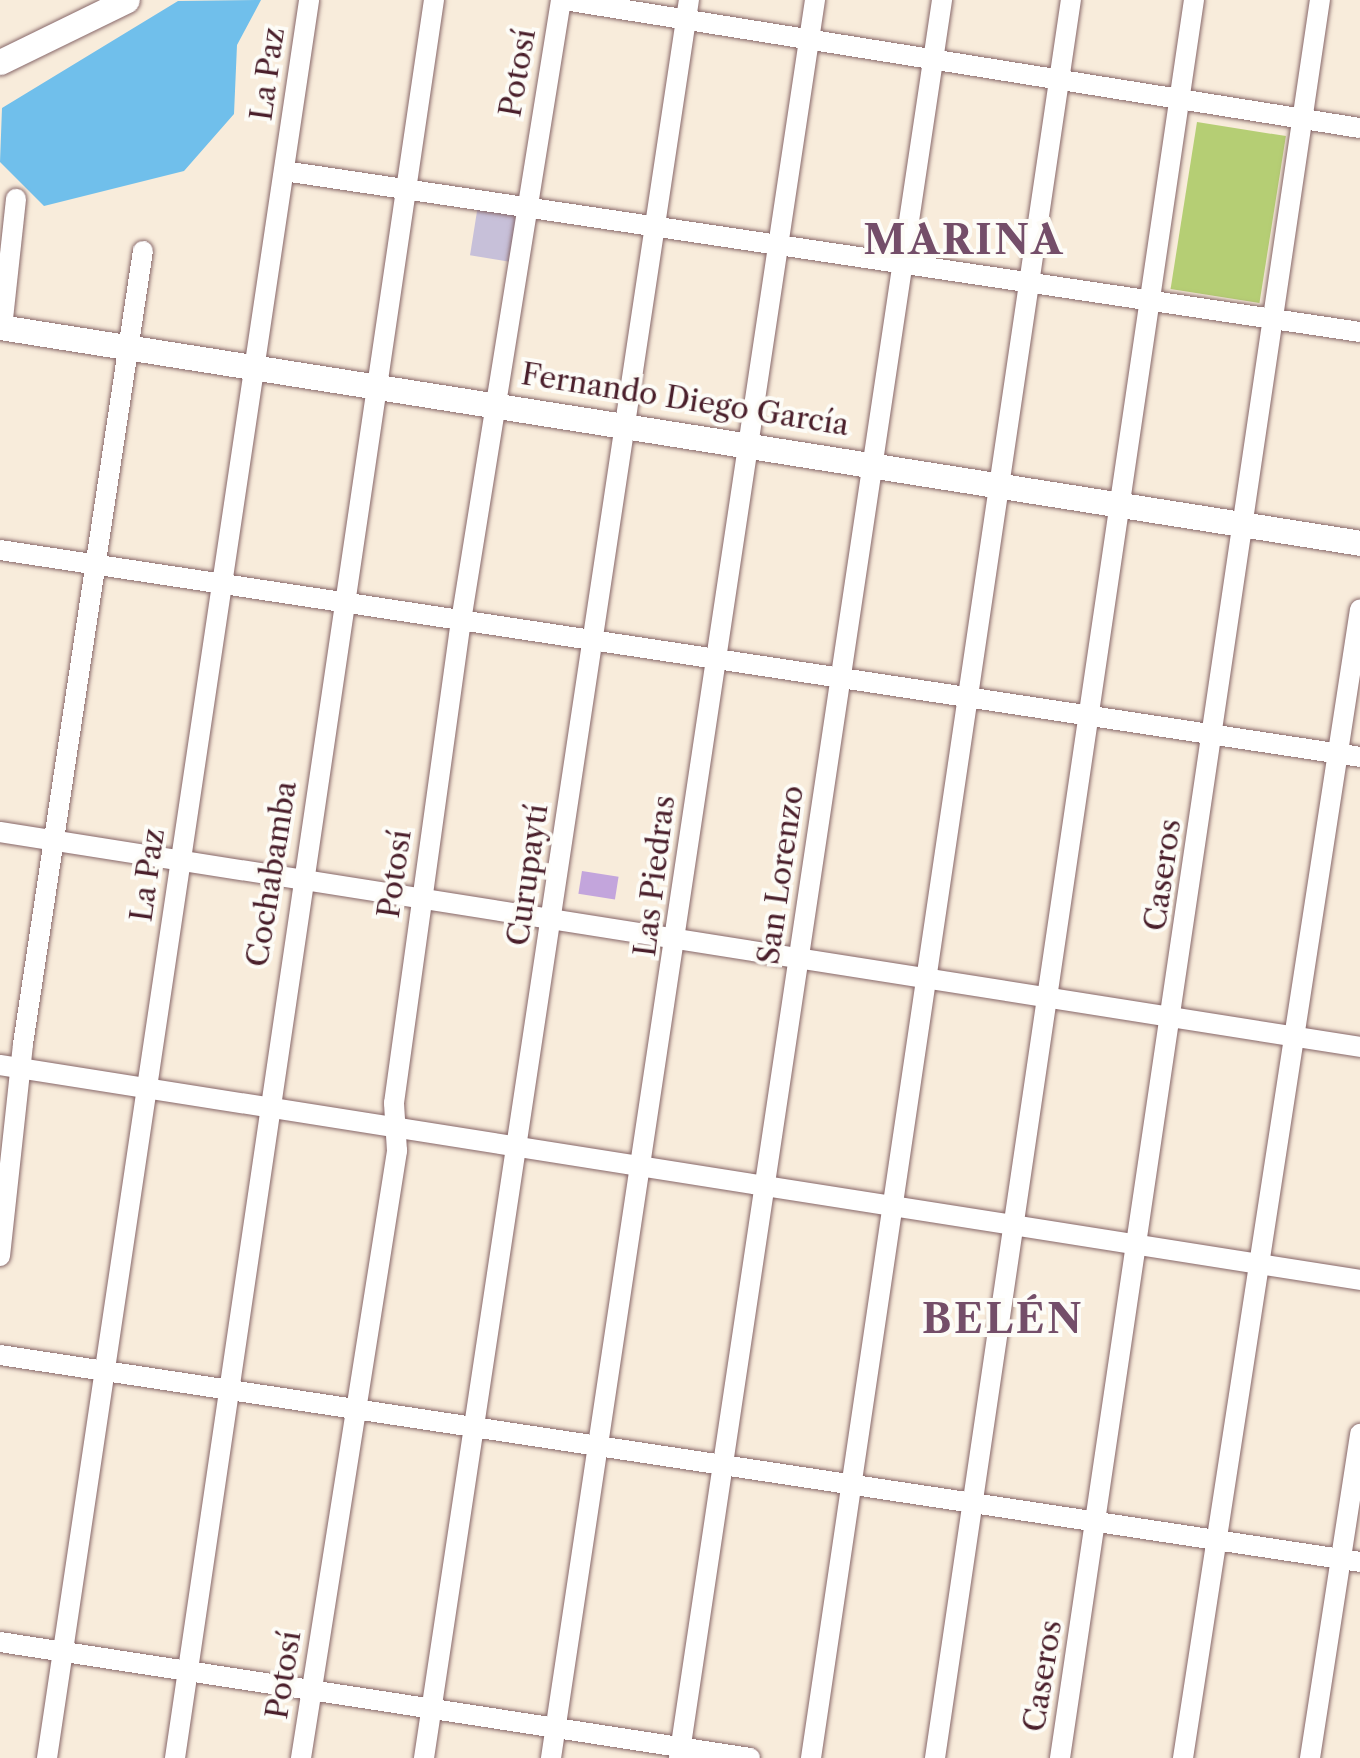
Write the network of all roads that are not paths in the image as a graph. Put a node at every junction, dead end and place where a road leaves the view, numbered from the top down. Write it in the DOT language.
graph roads {
  1 [pos="90,0"];
  2 [pos="127,0"];
  3 [pos="309,0"];
  4 [pos="434,0"];
  5 [pos="563,0"];
  6 [pos="815,0"];
  7 [pos="942,0"];
  8 [pos="1072,0"];
  9 [pos="1194,0"];
  10 [pos="1320,0"];
  11 [pos="687,9"];
  12 [pos="808,38"];
  13 [pos="0,43"];
  14 [pos="934,54"];
  15 [pos="0,62"];
  16 [pos="1061,77"];
  17 [pos="1178,97"];
  18 [pos="1301,118"];
  19 [pos="1360,128"];
  20 [pos="284,170"];
  21 [pos="407,188"];
  22 [pos="16,199"];
  23 [pos="524,206"];
  24 [pos="655,225"];
  25 [pos="778,244"];
  26 [pos="143,251"];
  27 [pos="902,259"];
  28 [pos="1031,280"];
  29 [pos="1146,300"];
  30 [pos="1270,319"];
  31 [pos="1360,332"];
  32 [pos="1,333"];
  33 [pos="129,347"];
  34 [pos="254,366"];
  35 [pos="378,384"];
  36 [pos="494,404"];
  37 [pos="626,425"];
  38 [pos="748,445"];
  39 [pos="870,462"];
  40 [pos="1000,484"];
  41 [pos="1114,504"];
  42 [pos="1240,524"];
  43 [pos="1360,543"];
  44 [pos="0,550"];
  45 [pos="96,566"];
  46 [pos="222,586"];
  47 [pos="346,604"];
  48 [pos="1360,610"];
  49 [pos="461,621"];
  50 [pos="594,640"];
  51 [pos="716,658"];
  52 [pos="839,677"];
  53 [pos="970,694"];
  54 [pos="1091,714"];
  55 [pos="1214,735"];
  56 [pos="1351,756"];
  57 [pos="0,832"];
  58 [pos="55,840"];
  59 [pos="180,858"];
  60 [pos="302,876"];
  61 [pos="423,896"];
  62 [pos="552,918"];
  63 [pos="674,938"];
  64 [pos="799,958"];
  65 [pos="927,981"];
  66 [pos="1051,1000"];
  67 [pos="1172,1020"];
  68 [pos="1294,1037"];
  69 [pos="1360,1047"];
  70 [pos="0,1066"];
  71 [pos="24,1068"];
  72 [pos="151,1090"];
  73 [pos="272,1107"];
  74 [pos="394,1127"];
  75 [pos="520,1145"];
  76 [pos="644,1163"];
  77 [pos="766,1184"];
  78 [pos="894,1201"];
  79 [pos="1016,1220"];
  80 [pos="1139,1241"];
  81 [pos="0,1256"];
  82 [pos="1257,1261"];
  83 [pos="1360,1280"];
  84 [pos="0,1355"];
  85 [pos="108,1369"];
  86 [pos="232,1387"];
  87 [pos="358,1409"];
  88 [pos="476,1427"];
  89 [pos="1360,1434"];
  90 [pos="599,1444"];
  91 [pos="723,1461"];
  92 [pos="852,1480"];
  93 [pos="974,1498"];
  94 [pos="1096,1521"];
  95 [pos="1219,1542"];
  96 [pos="1350,1560"];
  97 [pos="0,1642"];
  98 [pos="63,1653"];
  99 [pos="187,1672"];
  100 [pos="312,1690"];
  101 [pos="432,1708"];
  102 [pos="556,1726"];
  103 [pos="680,1752"];
  104 [pos="47,1758"];
  105 [pos="174,1758"];
  106 [pos="302,1758"];
  107 [pos="424,1758"];
  108 [pos="550,1758"];
  109 [pos="750,1758"];
  110 [pos="811,1758"];
  111 [pos="935,1758"];
  112 [pos="1060,1758"];
  113 [pos="1183,1758"];
  114 [pos="1310,1758"];
  1 -- 13 [label="main road"];
  2 -- 15 [label="main road"];
  3 -- 20 [label="street, La Paz"];
  4 -- 21 [label="street, Cochabamba"];
  5 -- 11 [label="street"];
  5 -- 23 [label="street, Potosí"];
  6 -- 12 [label="street, Las Piedras"];
  7 -- 14 [label="street, San Lorenzo"];
  8 -- 16 [label="street"];
  9 -- 17 [label="street"];
  10 -- 18 [label="street, Caseros"];
  11 -- 12 [label="street"];
  11 -- 24 [label="street, Curupaytí"];
  12 -- 14 [label="street"];
  12 -- 25 [label="street, Las Piedras"];
  14 -- 16 [label="street"];
  14 -- 27 [label="street, San Lorenzo"];
  16 -- 17 [label="street"];
  16 -- 28 [label="street"];
  17 -- 18 [label="street"];
  17 -- 29 [label="street"];
  18 -- 19 [label="street"];
  18 -- 30 [label="street, Caseros"];
  20 -- 21 [label="street"];
  20 -- 34 [label="street, La Paz"];
  21 -- 23 [label="street"];
  21 -- 35 [label="street, Cochabamba"];
  22 -- 32 [label="street"];
  23 -- 24 [label="street"];
  23 -- 36 [label="street, Potosí"];
  24 -- 25 [label="street"];
  24 -- 37 [label="street, Curupaytí"];
  25 -- 27 [label="street"];
  25 -- 38 [label="street, Las Piedras"];
  26 -- 33 [label="street"];
  27 -- 28 [label="street"];
  27 -- 39 [label="street, San Lorenzo"];
  28 -- 29 [label="street"];
  28 -- 40 [label="street"];
  29 -- 30 [label="street"];
  29 -- 41 [label="street"];
  30 -- 31 [label="street"];
  30 -- 42 [label="street, Caseros"];
  32 -- 33 [label="main road, Fernando Diego García"];
  33 -- 34 [label="main road, Fernando Diego García"];
  33 -- 45 [label="street"];
  34 -- 35 [label="main road, Fernando Diego García"];
  34 -- 46 [label="street, La Paz"];
  35 -- 36 [label="main road, Fernando Diego García"];
  35 -- 47 [label="street, Cochabamba"];
  36 -- 37 [label="main road, Fernando Diego García"];
  36 -- 49 [label="street, Potosí"];
  37 -- 38 [label="main road, Fernando Diego García"];
  37 -- 50 [label="street, Curupaytí"];
  38 -- 39 [label="main road, Fernando Diego García"];
  38 -- 51 [label="street, Las Piedras"];
  39 -- 40 [label="main road, Fernando Diego García"];
  39 -- 52 [label="street, San Lorenzo"];
  40 -- 41 [label="main road, Fernando Diego García"];
  40 -- 53 [label="street"];
  41 -- 42 [label="main road, Fernando Diego García"];
  41 -- 54 [label="street"];
  42 -- 43 [label="main road, Fernando Diego García"];
  42 -- 55 [label="street, Caseros"];
  44 -- 45 [label="street"];
  45 -- 46 [label="street"];
  45 -- 58 [label="street"];
  46 -- 47 [label="street"];
  46 -- 59 [label="street, La Paz"];
  47 -- 49 [label="street"];
  47 -- 60 [label="street, Cochabamba"];
  48 -- 56 [label="street"];
  49 -- 50 [label="street"];
  49 -- 61 [label="street, Potosí"];
  50 -- 51 [label="street"];
  50 -- 62 [label="street, Curupaytí"];
  51 -- 52 [label="street"];
  51 -- 63 [label="street, Las Piedras"];
  52 -- 53 [label="street"];
  52 -- 64 [label="street, San Lorenzo"];
  53 -- 54 [label="street"];
  53 -- 65 [label="street"];
  54 -- 55 [label="street"];
  54 -- 66 [label="street"];
  55 -- 56 [label="street"];
  55 -- 67 [label="street, Caseros"];
  56 -- 68 [label="street"];
  57 -- 58 [label="street"];
  58 -- 59 [label="street"];
  58 -- 71 [label="street"];
  59 -- 60 [label="street"];
  59 -- 72 [label="street, La Paz"];
  60 -- 61 [label="street"];
  60 -- 73 [label="street, Cochabamba"];
  61 -- 62 [label="street"];
  61 -- 74 [label="street, Potosí"];
  62 -- 63 [label="street"];
  62 -- 75 [label="street, Curupaytí"];
  63 -- 64 [label="street"];
  63 -- 76 [label="street, Las Piedras"];
  64 -- 65 [label="street"];
  64 -- 77 [label="street, San Lorenzo"];
  65 -- 66 [label="street"];
  65 -- 78 [label="street"];
  66 -- 67 [label="street"];
  66 -- 79 [label="street"];
  67 -- 68 [label="street"];
  67 -- 80 [label="street, Caseros"];
  68 -- 69 [label="street"];
  68 -- 82 [label="street"];
  70 -- 71 [label="street"];
  71 -- 72 [label="street"];
  71 -- 81 [label="street"];
  72 -- 73 [label="street"];
  72 -- 85 [label="street, La Paz"];
  73 -- 74 [label="street"];
  73 -- 86 [label="street, Cochabamba"];
  74 -- 75 [label="street"];
  74 -- 87 [label="street, Potosí"];
  75 -- 76 [label="street"];
  75 -- 88 [label="street, Curupaytí"];
  76 -- 77 [label="street"];
  76 -- 90 [label="street, Las Piedras"];
  77 -- 78 [label="street"];
  77 -- 91 [label="street, San Lorenzo"];
  78 -- 79 [label="street"];
  78 -- 92 [label="street"];
  79 -- 80 [label="street"];
  79 -- 93 [label="street"];
  80 -- 82 [label="street"];
  80 -- 94 [label="street, Caseros"];
  82 -- 83 [label="street"];
  82 -- 95 [label="street"];
  84 -- 85 [label="street"];
  85 -- 86 [label="street"];
  85 -- 98 [label="street, La Paz"];
  86 -- 87 [label="street"];
  86 -- 99 [label="street, Cochabamba"];
  87 -- 88 [label="street"];
  87 -- 100 [label="street, Potosí"];
  88 -- 90 [label="street"];
  88 -- 101 [label="street, Curupaytí"];
  89 -- 96 [label="street"];
  90 -- 91 [label="street"];
  90 -- 102 [label="street, Las Piedras"];
  91 -- 92 [label="street"];
  91 -- 103 [label="street, San Lorenzo"];
  92 -- 93 [label="street"];
  92 -- 110 [label="street"];
  93 -- 94 [label="street"];
  93 -- 111 [label="street"];
  94 -- 95 [label="street"];
  94 -- 112 [label="street, Caseros"];
  95 -- 96 [label="street"];
  95 -- 113 [label="street"];
  96 -- 114 [label="street"];
  97 -- 98 [label="street"];
  98 -- 99 [label="street"];
  98 -- 104 [label="street, La Paz"];
  99 -- 100 [label="street"];
  99 -- 105 [label="street, Cochabamba"];
  100 -- 101 [label="street"];
  100 -- 106 [label="street, Potosí"];
  101 -- 102 [label="street"];
  101 -- 107 [label="street, Curupaytí"];
  102 -- 103 [label="street"];
  102 -- 108 [label="street, Las Piedras"];
  103 -- 109 [label="street"];
}
